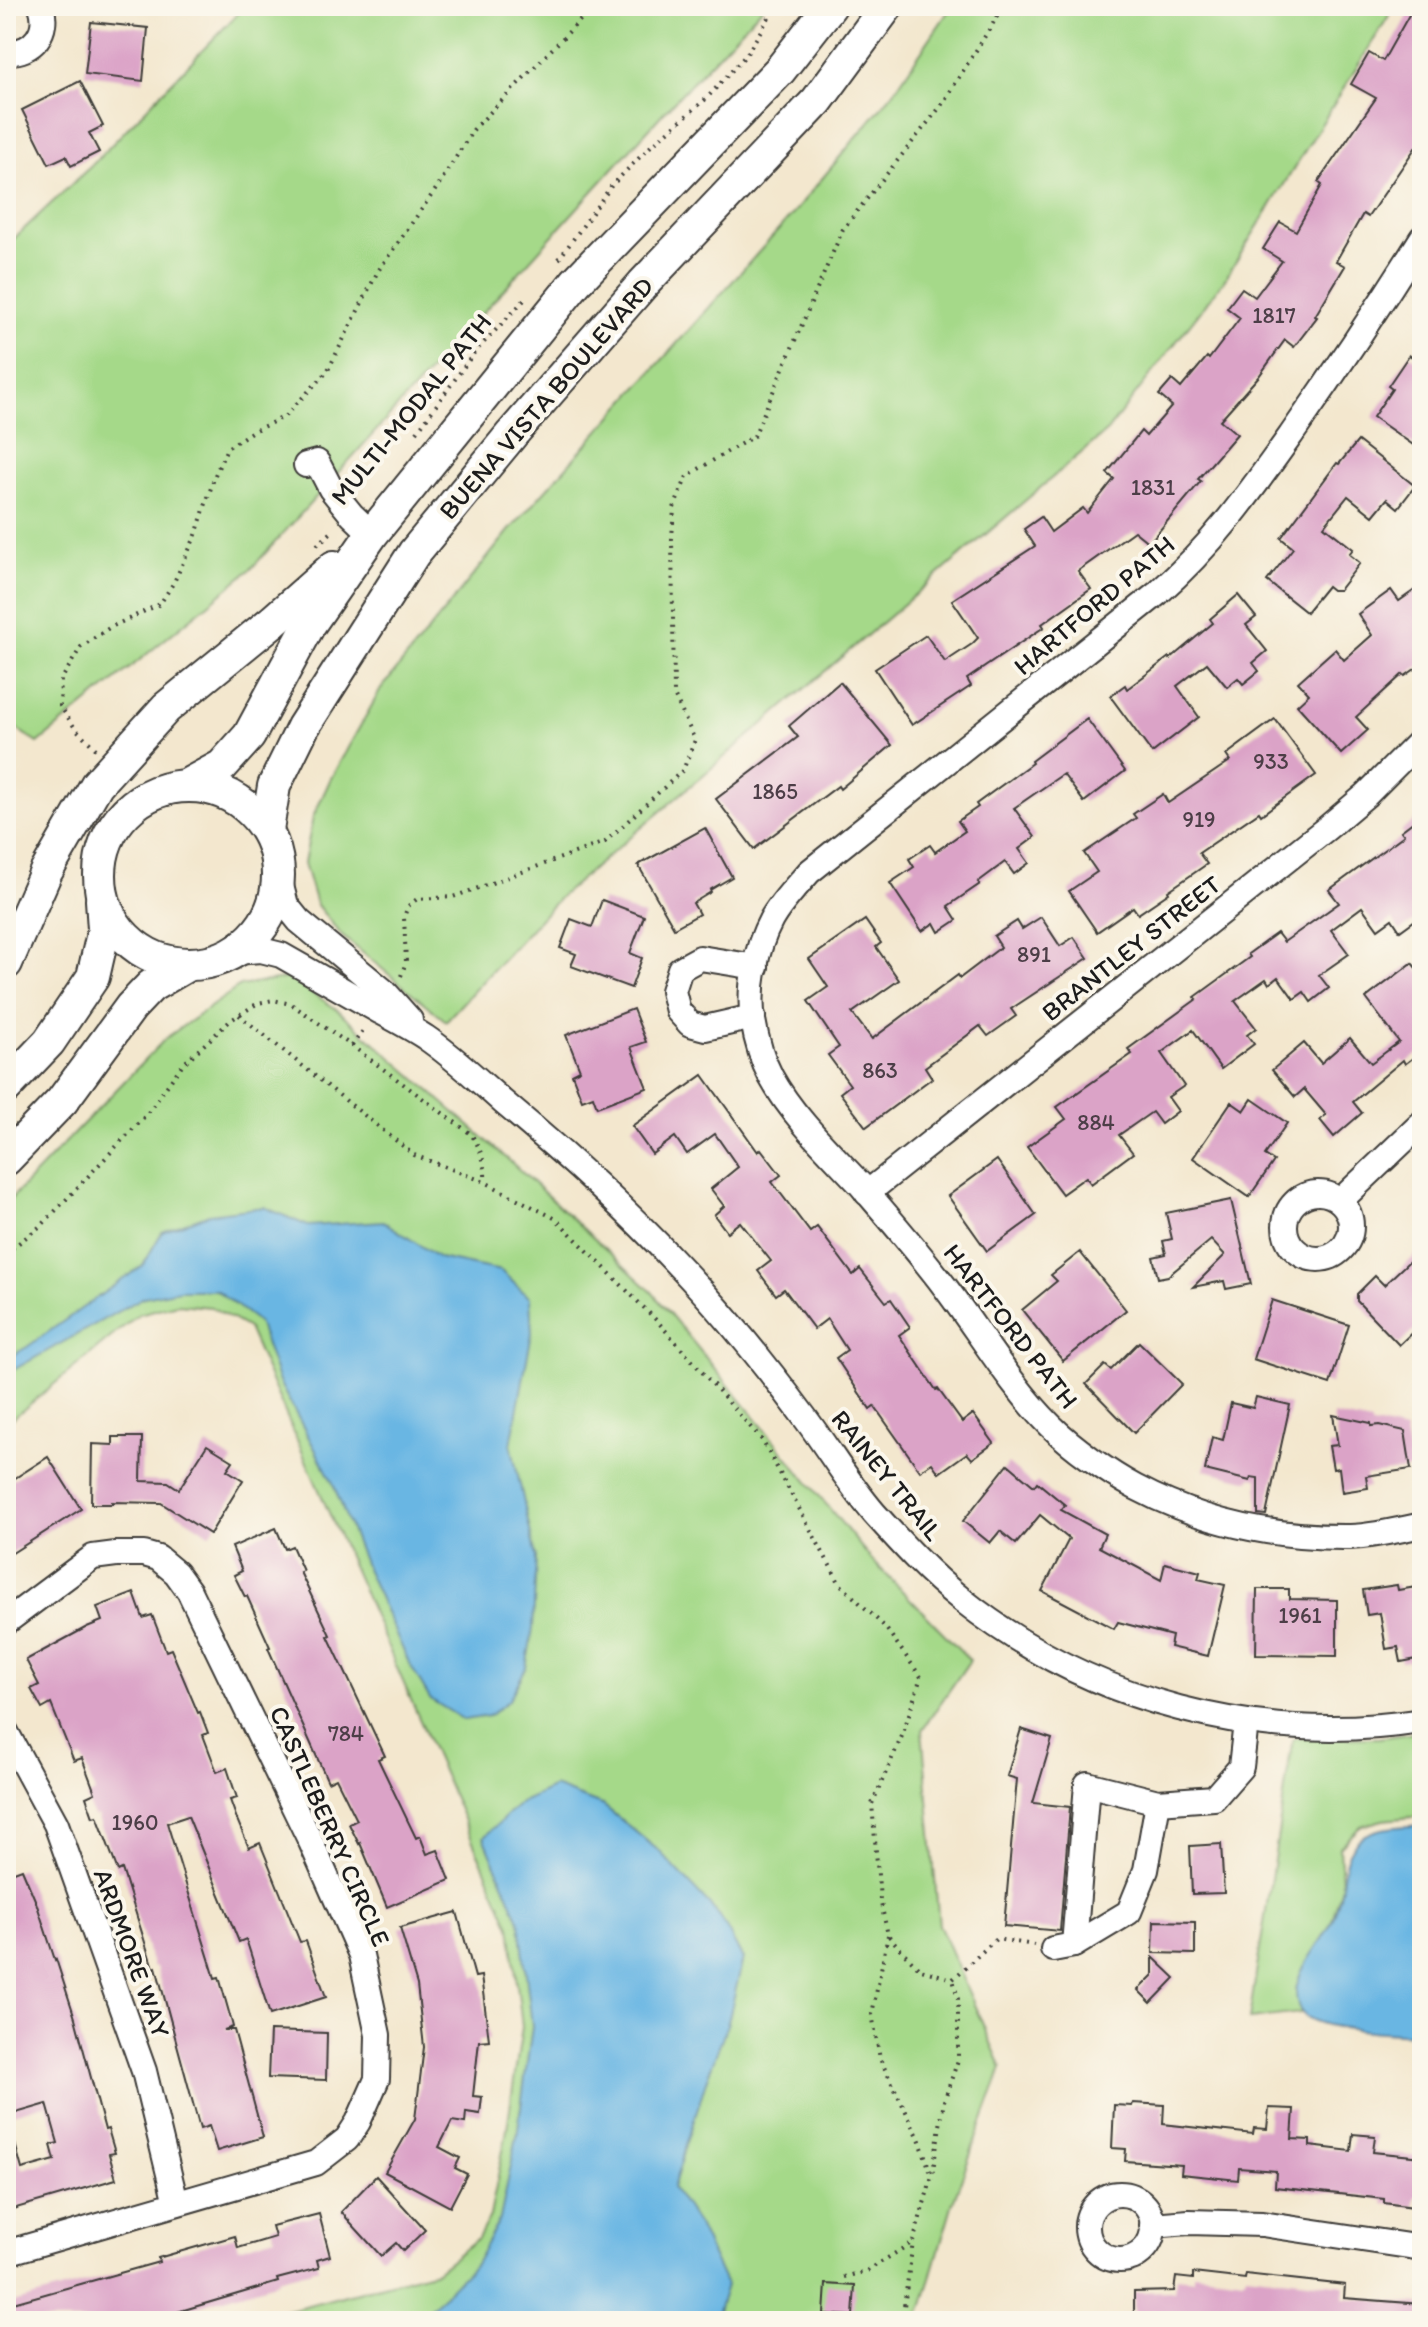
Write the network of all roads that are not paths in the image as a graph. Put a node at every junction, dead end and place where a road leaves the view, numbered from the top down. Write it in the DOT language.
graph roads {
  1 [pos="41,6"];
  2 [pos="830,6"];
  3 [pos="887,6"];
  4 [pos="6,52"];
  5 [pos="1422,238"];
  6 [pos="306,465"];
  7 [pos="362,524"];
  8 [pos="1422,739"];
  9 [pos="187,785"];
  10 [pos="267,830"];
  11 [pos="279,878"];
  12 [pos="101,892"];
  13 [pos="236,952"];
  14 [pos="6,963"];
  15 [pos="187,965"];
  16 [pos="756,967"];
  17 [pos="753,1017"];
  18 [pos="425,1037"];
  19 [pos="6,1087"];
  20 [pos="1422,1123"];
  21 [pos="6,1159"];
  22 [pos="867,1193"];
  23 [pos="1340,1201"];
  24 [pos="1422,1525"];
  25 [pos="6,1622"];
  26 [pos="1422,1721"];
  27 [pos="1246,1722"];
  28 [pos="6,1732"];
  29 [pos="1158,1802"];
  30 [pos="176,2203"];
  31 [pos="1152,2225"];
  32 [pos="1422,2248"];
  33 [pos="6,2253"];
  1 -- 4 [label="street"];
  2 -- 7 [label="main road, BUENA VISTA BOULEVARD"];
  3 -- 10 [label="main road, BUENA VISTA BOULEVARD"];
  5 -- 16 [label="street, HARTFORD PATH"];
  6 -- 7 [label="street"];
  7 -- 9 [label="main road, BUENA VISTA BOULEVARD"];
  7 -- 14 [label="main road"];
  8 -- 22 [label="street, BRANTLEY STREET"];
  9 -- 10 [label="main road"];
  9 -- 12 [label="main road"];
  10 -- 11 [label="main road"];
  11 -- 13 [label="main road"];
  11 -- 18 [label="street, RAINEY TRAIL"];
  12 -- 15 [label="main road"];
  12 -- 19 [label="main road"];
  13 -- 15 [label="main road"];
  13 -- 18 [label="street, RAINEY TRAIL"];
  15 -- 21 [label="main road"];
  16 -- 17 [label="street, HARTFORD PATH"];
  16 -- 17 [label="street"];
  17 -- 22 [label="street, HARTFORD PATH"];
  18 -- 27 [label="street, RAINEY TRAIL"];
  20 -- 23 [label="street"];
  22 -- 24 [label="street, HARTFORD PATH"];
  25 -- 30 [label="street, CASTLEBERRY CIRCLE"];
  26 -- 27 [label="street, RAINEY TRAIL"];
  27 -- 29 [label="street"];
  28 -- 30 [label="street, ARDMORE WAY"];
  29 -- 29 [label="street"];
  30 -- 33 [label="street, CASTLEBERRY CIRCLE"];
  31 -- 32 [label="street"];
}
